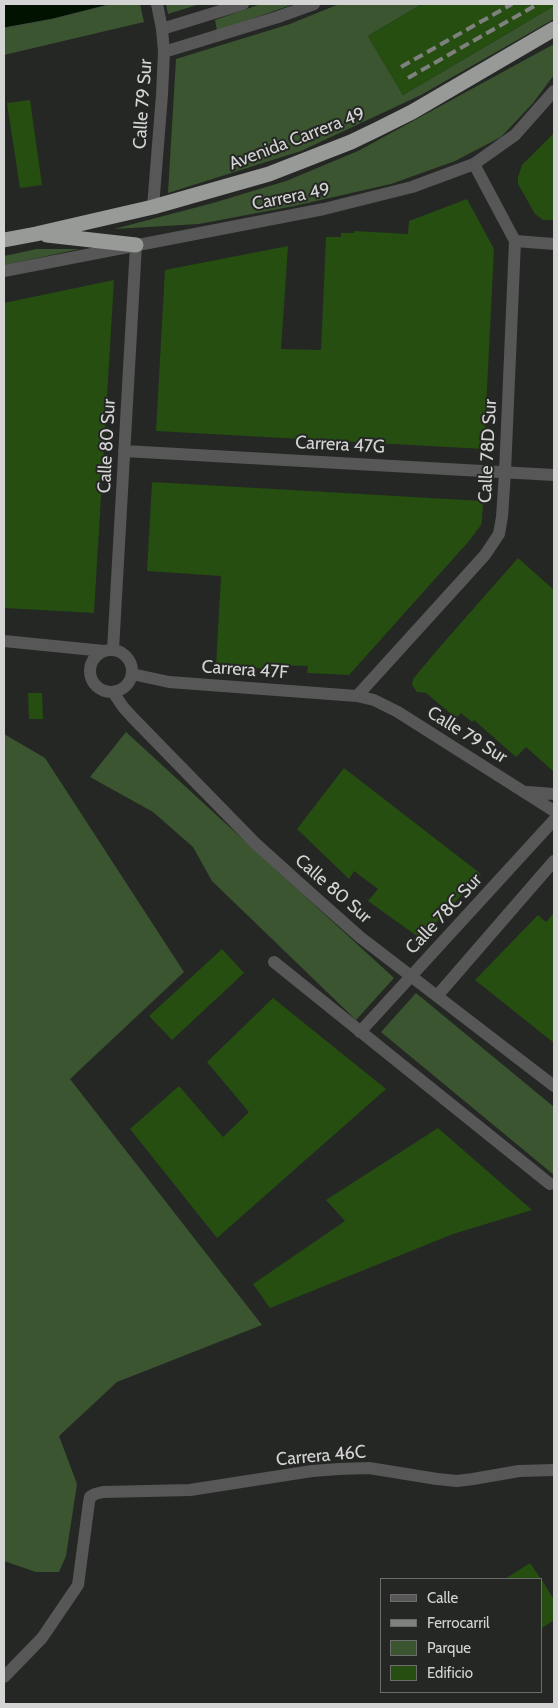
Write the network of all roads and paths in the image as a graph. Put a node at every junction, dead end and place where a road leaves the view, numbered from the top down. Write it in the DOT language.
graph roads {
  1 [pos="157,4"];
  2 [pos="243,4"];
  3 [pos="314,4"];
  4 [pos="208,15"];
  5 [pos="162,29"];
  6 [pos="554,30"];
  7 [pos="214,37"];
  8 [pos="164,52"];
  9 [pos="554,91"];
  10 [pos="474,164"];
  11 [pos="153,207"];
  12 [pos="36,234"];
  13 [pos="4,240"];
  14 [pos="515,241"];
  15 [pos="136,244"];
  16 [pos="554,244"];
  17 [pos="4,271"];
  18 [pos="124,451"];
  19 [pos="505,472"];
  20 [pos="554,475"];
  21 [pos="4,641"];
  22 [pos="109,651"];
  23 [pos="132,674"];
  24 [pos="113,692"];
  25 [pos="357,696"];
  26 [pos="524,792"];
  27 [pos="554,794"];
  28 [pos="554,811"];
  29 [pos="554,820"];
  30 [pos="554,862"];
  31 [pos="274,962"];
  32 [pos="411,976"];
  33 [pos="437,996"];
  34 [pos="360,1032"];
  35 [pos="554,1086"];
  36 [pos="550,1184"];
  37 [pos="554,1470"];
  38 [pos="4,1677"];
  1 -- 5 [label="street, Calle 79 Sur"];
  2 -- 4 [label="street"];
  3 -- 7 [label="street"];
  4 -- 5 [label="street"];
  4 -- 7 [label="street"];
  5 -- 8 [label="street, Calle 79 Sur"];
  6 -- 11 [label="highway, Avenida Carrera 49"];
  7 -- 8 [label="street"];
  8 -- 11 [label="street, Calle 79 Sur"];
  9 -- 10 [label="street, Carrera 49"];
  10 -- 14 [label="street"];
  10 -- 15 [label="street, Carrera 49"];
  11 -- 12 [label="highway, Avenida Carrera 49"];
  12 -- 13 [label="highway, Avenida Carrera 49"];
  12 -- 15 [label="highway"];
  14 -- 16 [label="street"];
  14 -- 19 [label="street, Calle 78D Sur"];
  15 -- 17 [label="street, Carrera 49"];
  15 -- 18 [label="street, Calle 80 Sur"];
  18 -- 19 [label="street, Carrera 47G"];
  18 -- 22 [label="street, Calle 80 Sur"];
  19 -- 20 [label="street, Carrera 47G"];
  19 -- 25 [label="street, Calle 78D Sur"];
  21 -- 22 [label="street"];
  22 -- 23 [label="street"];
  22 -- 24 [label="street"];
  23 -- 24 [label="street"];
  23 -- 25 [label="street, Carrera 47F"];
  24 -- 32 [label="street, Calle 80 Sur"];
  25 -- 26 [label="street, Calle 79 Sur"];
  26 -- 27 [label="street"];
  26 -- 28 [label="street, Calle 79 Sur"];
  29 -- 32 [label="street, Calle 78C Sur"];
  30 -- 33 [label="street"];
  31 -- 34 [label="street"];
  32 -- 33 [label="street, Calle 80 Sur"];
  32 -- 34 [label="street, Calle 78C Sur"];
  33 -- 35 [label="street, Calle 80 Sur"];
  34 -- 36 [label="street"];
  37 -- 38 [label="street, Carrera 46C"];
}
